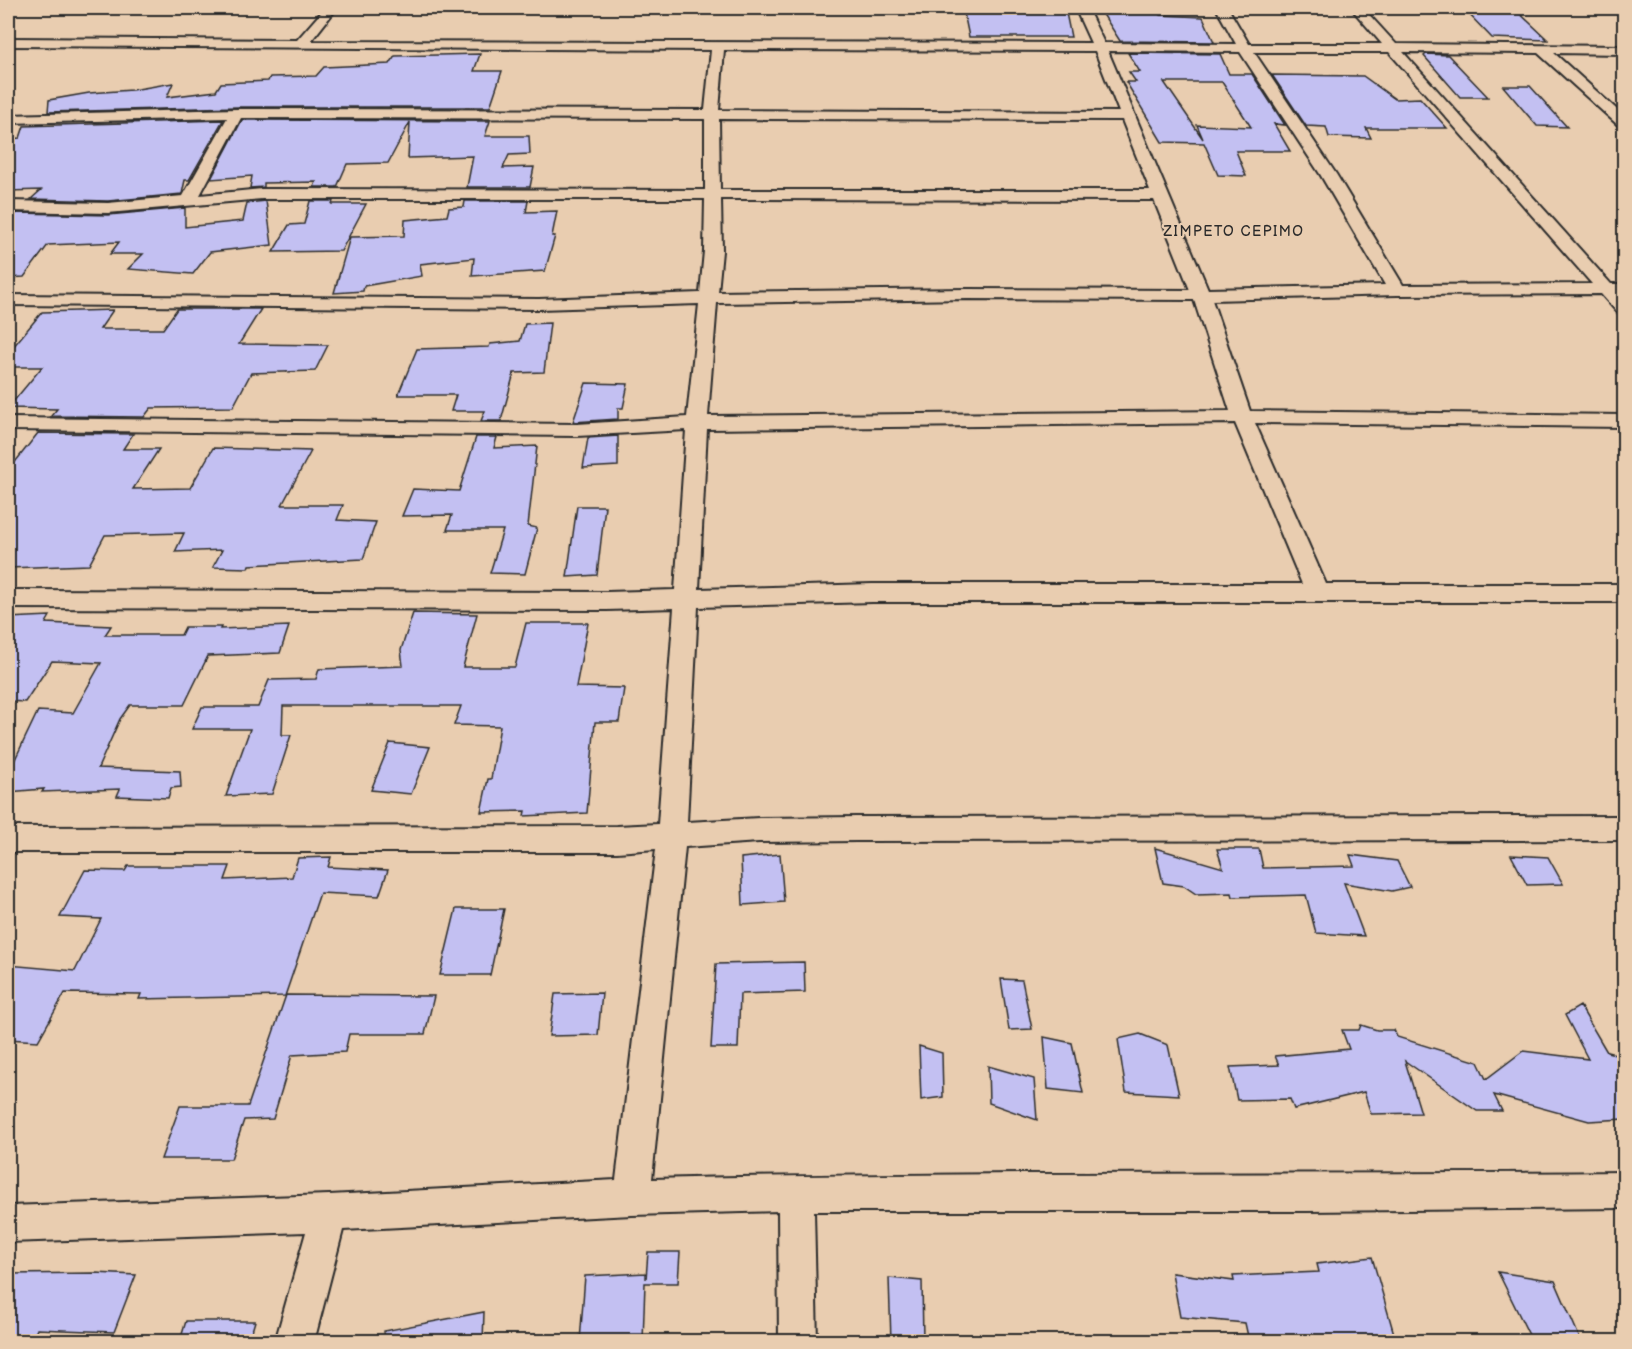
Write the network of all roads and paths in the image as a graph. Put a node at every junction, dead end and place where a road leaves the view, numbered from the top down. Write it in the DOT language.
graph roads {
  1 [pos="331,8"];
  2 [pos="1081,8"];
  3 [pos="1222,8"];
  4 [pos="1357,8"];
  5 [pos="8,42"];
  6 [pos="300,45"];
  7 [pos="718,47"];
  8 [pos="1244,47"];
  9 [pos="1392,47"];
  10 [pos="1100,48"];
  11 [pos="1541,50"];
  12 [pos="1624,50"];
  13 [pos="237,113"];
  14 [pos="712,114"];
  15 [pos="1127,116"];
  16 [pos="8,119"];
  17 [pos="1624,123"];
  18 [pos="713,193"];
  19 [pos="1158,195"];
  20 [pos="188,202"];
  21 [pos="8,206"];
  22 [pos="1616,289"];
  23 [pos="1397,290"];
  24 [pos="1200,295"];
  25 [pos="709,298"];
  26 [pos="15,300"];
  27 [pos="1624,309"];
  28 [pos="8,318"];
  29 [pos="1242,417"];
  30 [pos="1624,422"];
  31 [pos="697,423"];
  32 [pos="8,424"];
  33 [pos="1318,593"];
  34 [pos="1624,593"];
  35 [pos="688,597"];
  36 [pos="8,599"];
  37 [pos="1624,828"];
  38 [pos="672,835"];
  39 [pos="8,840"];
  40 [pos="1624,1190"];
  41 [pos="796,1193"];
  42 [pos="632,1197"];
  43 [pos="329,1213"];
  44 [pos="8,1224"];
  45 [pos="294,1341"];
  46 [pos="798,1341"];
  1 -- 6 [label="street"];
  2 -- 10 [label="street"];
  3 -- 8 [label="street"];
  4 -- 9 [label="street"];
  5 -- 6 [label="street"];
  6 -- 7 [label="street"];
  7 -- 10 [label="street"];
  7 -- 14 [label="street"];
  8 -- 9 [label="street"];
  8 -- 10 [label="street"];
  8 -- 23 [label="street"];
  9 -- 11 [label="street"];
  9 -- 22 [label="street"];
  10 -- 15 [label="street"];
  11 -- 12 [label="street"];
  11 -- 17 [label="street"];
  13 -- 14 [label="street"];
  13 -- 16 [label="street"];
  13 -- 20 [label="street"];
  14 -- 15 [label="street"];
  14 -- 18 [label="street"];
  15 -- 19 [label="street"];
  18 -- 19 [label="street"];
  18 -- 20 [label="street"];
  18 -- 25 [label="street"];
  19 -- 24 [label="street"];
  20 -- 21 [label="street"];
  22 -- 23 [label="street"];
  22 -- 27 [label="street"];
  23 -- 24 [label="street"];
  24 -- 25 [label="street"];
  24 -- 29 [label="street"];
  25 -- 26 [label="street"];
  25 -- 31 [label="street"];
  26 -- 28 [label="street"];
  29 -- 30 [label="street"];
  29 -- 31 [label="street"];
  29 -- 33 [label="street"];
  31 -- 32 [label="street"];
  31 -- 35 [label="street"];
  33 -- 34 [label="street"];
  33 -- 35 [label="street"];
  35 -- 36 [label="street"];
  35 -- 38 [label="street"];
  37 -- 38 [label="street"];
  38 -- 39 [label="street"];
  38 -- 42 [label="street"];
  40 -- 41 [label="street"];
  41 -- 42 [label="street"];
  41 -- 46 [label="street"];
  42 -- 43 [label="street"];
  43 -- 44 [label="street"];
  43 -- 45 [label="street"];
}
